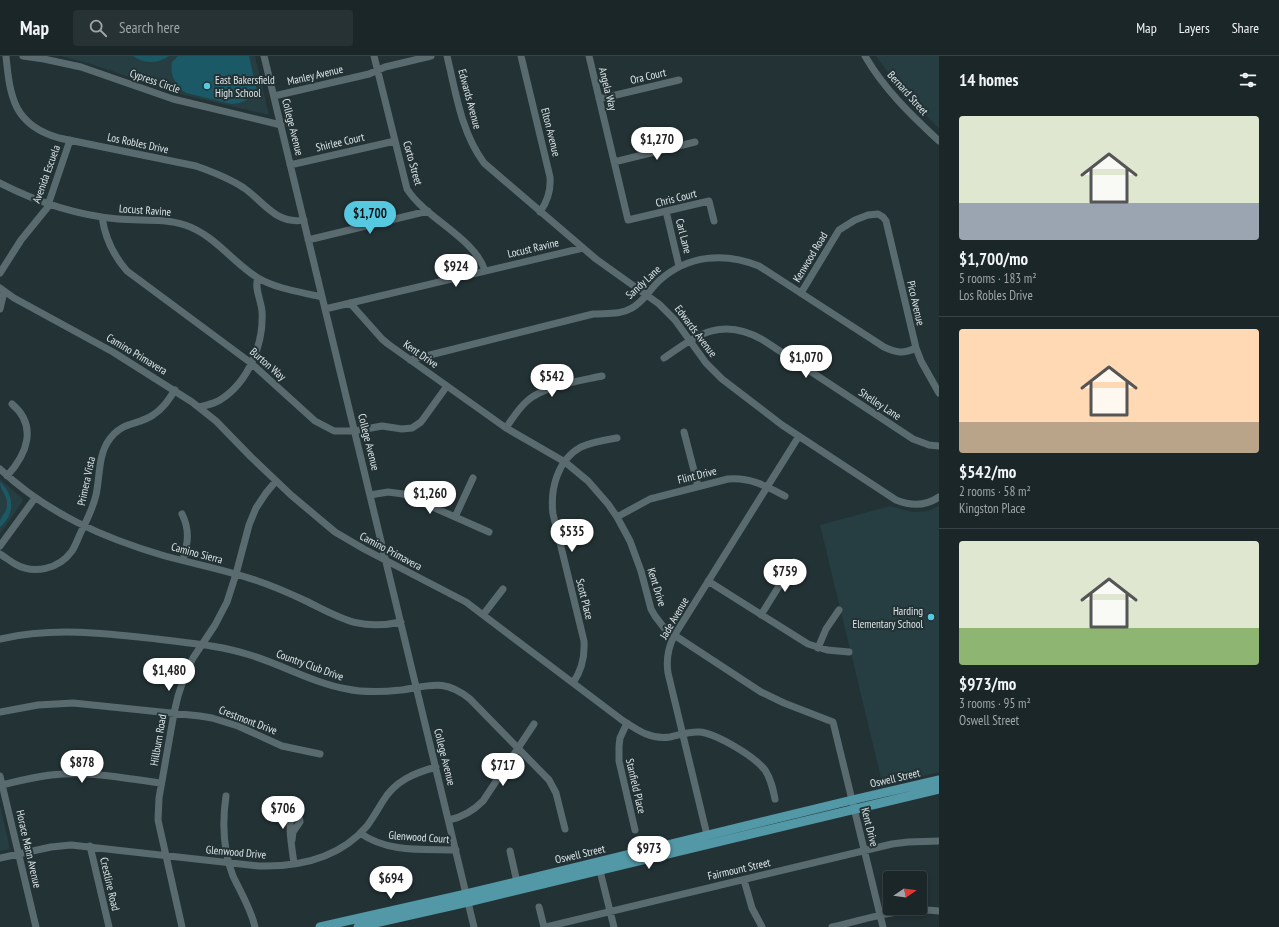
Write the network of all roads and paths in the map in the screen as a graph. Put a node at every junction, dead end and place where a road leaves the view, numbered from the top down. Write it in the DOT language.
graph roads {
  1 [pos="6,56"];
  2 [pos="24,56"];
  3 [pos="264,56"];
  4 [pos="374,56"];
  5 [pos="431,56"];
  6 [pos="447,56"];
  7 [pos="521,56"];
  8 [pos="589,56"];
  9 [pos="865,56"];
  10 [pos="378,70"];
  11 [pos="679,80"];
  12 [pos="274,96"];
  13 [pos="599,99"];
  14 [pos="281,125"];
  15 [pos="70,140"];
  16 [pos="395,141"];
  17 [pos="939,141"];
  18 [pos="694,142"];
  19 [pos="614,162"];
  20 [pos="290,165"];
  21 [pos="0,183"];
  22 [pos="49,204"];
  23 [pos="428,211"];
  24 [pos="666,211"];
  25 [pos="540,212"];
  26 [pos="881,215"];
  27 [pos="102,217"];
  28 [pos="304,220"];
  29 [pos="628,220"];
  30 [pos="714,221"];
  31 [pos="308,240"];
  32 [pos="583,248"];
  33 [pos="680,266"];
  34 [pos="486,271"];
  35 [pos="0,273"];
  36 [pos="258,278"];
  37 [pos="2,290"];
  38 [pos="801,293"];
  39 [pos="647,294"];
  40 [pos="322,297"];
  41 [pos="350,303"];
  42 [pos="325,309"];
  43 [pos="0,310"];
  44 [pos="690,340"];
  45 [pos="916,348"];
  46 [pos="664,358"];
  47 [pos="410,360"];
  48 [pos="252,363"];
  49 [pos="602,376"];
  50 [pos="448,386"];
  51 [pos="175,390"];
  52 [pos="939,393"];
  53 [pos="12,404"];
  54 [pos="199,407"];
  55 [pos="506,428"];
  56 [pos="355,431"];
  57 [pos="684,432"];
  58 [pos="799,436"];
  59 [pos="617,438"];
  60 [pos="939,446"];
  61 [pos="565,462"];
  62 [pos="0,469"];
  63 [pos="7,476"];
  64 [pos="473,478"];
  65 [pos="276,481"];
  66 [pos="698,486"];
  67 [pos="766,487"];
  68 [pos="370,495"];
  69 [pos="785,496"];
  70 [pos="939,497"];
  71 [pos="35,498"];
  72 [pos="182,514"];
  73 [pos="455,517"];
  74 [pos="617,517"];
  75 [pos="84,527"];
  76 [pos="488,532"];
  77 [pos="0,546"];
  78 [pos="0,554"];
  79 [pos="183,560"];
  80 [pos="386,561"];
  81 [pos="794,562"];
  82 [pos="236,574"];
  83 [pos="708,581"];
  84 [pos="503,589"];
  85 [pos="839,610"];
  86 [pos="484,615"];
  87 [pos="761,615"];
  88 [pos="401,622"];
  89 [pos="674,636"];
  90 [pos="0,639"];
  91 [pos="202,644"];
  92 [pos="818,648"];
  93 [pos="849,652"];
  94 [pos="573,683"];
  95 [pos="416,687"];
  96 [pos="0,712"];
  97 [pos="174,712"];
  98 [pos="627,723"];
  99 [pos="534,724"];
  100 [pos="683,734"];
  101 [pos="517,748"];
  102 [pos="320,754"];
  103 [pos="436,767"];
  104 [pos="0,776"];
  105 [pos="939,780"];
  106 [pos="161,783"];
  107 [pos="2,785"];
  108 [pos="939,789"];
  109 [pos="226,796"];
  110 [pos="775,799"];
  111 [pos="852,800"];
  112 [pos="854,810"];
  113 [pos="449,820"];
  114 [pos="565,829"];
  115 [pos="635,830"];
  116 [pos="360,833"];
  117 [pos="707,835"];
  118 [pos="292,840"];
  119 [pos="939,841"];
  120 [pos="90,846"];
  121 [pos="456,850"];
  122 [pos="651,850"];
  123 [pos="510,851"];
  124 [pos="864,851"];
  125 [pos="19,854"];
  126 [pos="165,855"];
  127 [pos="662,856"];
  128 [pos="0,858"];
  129 [pos="229,863"];
  130 [pos="294,864"];
  131 [pos="600,871"];
  132 [pos="744,880"];
  133 [pos="517,882"];
  134 [pos="467,898"];
  135 [pos="539,907"];
  136 [pos="939,911"];
  137 [pos="610,912"];
  138 [pos="880,916"];
  139 [pos="392,923"];
  140 [pos="36,927"];
  141 [pos="109,927"];
  142 [pos="182,927"];
  143 [pos="256,927"];
  144 [pos="320,927"];
  145 [pos="358,927"];
  146 [pos="474,927"];
  147 [pos="545,927"];
  148 [pos="614,927"];
  149 [pos="762,927"];
  150 [pos="832,927"];
  151 [pos="882,927"];
  1 -- 15 [label="street, Los Robles Drive"];
  2 -- 14 [label="street, Cypress Circle"];
  3 -- 12 [label="street, College Avenue"];
  4 -- 10 [label="street, Corto Street"];
  5 -- 10 [label="street, Manley Avenue"];
  6 -- 25 [label="street, Edwards Avenue"];
  7 -- 25 [label="street, Elton Avenue"];
  8 -- 13 [label="street, Angela Way"];
  9 -- 17 [label="street, Bernard Street"];
  10 -- 12 [label="street, Manley Avenue"];
  10 -- 16 [label="street, Corto Street"];
  11 -- 13 [label="street, Ora Court"];
  12 -- 14 [label="street, College Avenue"];
  13 -- 19 [label="street, Angela Way"];
  14 -- 20 [label="street, College Avenue"];
  15 -- 22 [label="street, Avenida Escuela"];
  15 -- 28 [label="street, Los Robles Drive"];
  16 -- 20 [label="street, Shirlee Court"];
  16 -- 23 [label="street, Corto Street"];
  18 -- 19 [label="street"];
  19 -- 29 [label="street, Angela Way"];
  20 -- 28 [label="street, College Avenue"];
  21 -- 22 [label="street, Locust Ravine"];
  22 -- 27 [label="street, Locust Ravine"];
  22 -- 35 [label="street, Avenida Escuela"];
  23 -- 31 [label="street"];
  23 -- 34 [label="street, Corto Street"];
  24 -- 29 [label="street, Chris Court"];
  24 -- 30 [label="street, Chris Court"];
  24 -- 33 [label="street, Carl Lane"];
  25 -- 32 [label="street, Edwards Avenue"];
  26 -- 38 [label="street, Kenwood Road"];
  26 -- 45 [label="street, Pico Avenue"];
  27 -- 36 [label="street, Locust Ravine"];
  27 -- 48 [label="street, Burton Way"];
  28 -- 31 [label="street, College Avenue"];
  31 -- 40 [label="street, College Avenue"];
  32 -- 34 [label="street, Locust Ravine"];
  32 -- 39 [label="street, Edwards Avenue"];
  33 -- 38 [label="street, Sandy Lane"];
  33 -- 39 [label="street, Sandy Lane"];
  34 -- 41 [label="street, Locust Ravine"];
  36 -- 40 [label="street, Locust Ravine"];
  36 -- 48 [label="street"];
  37 -- 43 [label="street"];
  37 -- 51 [label="street, Camino Primavera"];
  38 -- 45 [label="street, Sandy Lane"];
  39 -- 44 [label="street, Edwards Avenue"];
  39 -- 47 [label="street, Sandy Lane"];
  40 -- 42 [label="street, College Avenue"];
  41 -- 42 [label="street, Locust Ravine"];
  41 -- 47 [label="street, Kent Drive"];
  42 -- 56 [label="street, College Avenue"];
  44 -- 46 [label="street, Shelley Lane"];
  44 -- 58 [label="street, Edwards Avenue"];
  44 -- 60 [label="street, Shelley Lane"];
  45 -- 52 [label="street, Pico Avenue"];
  47 -- 50 [label="street, Kent Drive"];
  48 -- 54 [label="street"];
  48 -- 56 [label="street, Burton Way"];
  49 -- 55 [label="street"];
  50 -- 55 [label="street, Kent Drive"];
  50 -- 56 [label="street, Burton Way"];
  51 -- 54 [label="street, Camino Primavera"];
  51 -- 75 [label="street, Primera Vista"];
  53 -- 63 [label="street"];
  54 -- 65 [label="street, Camino Primavera"];
  55 -- 61 [label="street, Kent Drive"];
  56 -- 68 [label="street, College Avenue"];
  57 -- 66 [label="street"];
  58 -- 67 [label="street, Jade Avenue"];
  58 -- 70 [label="street, Edwards Avenue"];
  59 -- 61 [label="street, Scott Place"];
  61 -- 74 [label="street, Kent Drive"];
  61 -- 94 [label="street, Scott Place"];
  62 -- 63 [label="street, Camino Sierra"];
  63 -- 71 [label="street, Camino Sierra"];
  64 -- 73 [label="street"];
  65 -- 80 [label="street, Camino Primavera"];
  65 -- 82 [label="street, Hillburn Road"];
  66 -- 67 [label="street, Flint Drive"];
  66 -- 74 [label="street, Flint Drive"];
  67 -- 69 [label="street, Flint Drive"];
  67 -- 83 [label="street, Jade Avenue"];
  68 -- 73 [label="street"];
  68 -- 80 [label="street, College Avenue"];
  71 -- 75 [label="street, Camino Sierra"];
  71 -- 77 [label="street"];
  72 -- 79 [label="street"];
  73 -- 76 [label="street"];
  74 -- 89 [label="street, Kent Drive"];
  75 -- 78 [label="street, Primera Vista"];
  75 -- 79 [label="street, Camino Sierra"];
  79 -- 82 [label="street, Camino Sierra"];
  80 -- 86 [label="street, Camino Primavera"];
  80 -- 88 [label="street, College Avenue"];
  81 -- 87 [label="street"];
  82 -- 88 [label="street, Camino Sierra"];
  82 -- 91 [label="street, Hillburn Road"];
  83 -- 87 [label="street"];
  83 -- 89 [label="street, Jade Avenue"];
  84 -- 86 [label="street"];
  85 -- 92 [label="street"];
  86 -- 94 [label="street, Camino Primavera"];
  87 -- 92 [label="street"];
  88 -- 95 [label="street, College Avenue"];
  89 -- 100 [label="street, Jade Avenue"];
  89 -- 111 [label="street, Kent Drive"];
  90 -- 91 [label="street, Country Club Drive"];
  91 -- 95 [label="street, Country Club Drive"];
  91 -- 97 [label="street, Hillburn Road"];
  92 -- 93 [label="street"];
  94 -- 98 [label="street, Camino Primavera"];
  95 -- 101 [label="street, Country Club Drive"];
  95 -- 103 [label="street, College Avenue"];
  96 -- 97 [label="street, Crestmont Drive"];
  97 -- 102 [label="street, Crestmont Drive"];
  97 -- 106 [label="street, Hillburn Road"];
  98 -- 100 [label="street, Camino Primavera"];
  98 -- 115 [label="street, Stanfield Place"];
  99 -- 101 [label="street"];
  100 -- 110 [label="street, Camino Primavera"];
  100 -- 117 [label="street, Jade Avenue"];
  101 -- 113 [label="street"];
  101 -- 114 [label="street, Country Club Drive"];
  103 -- 113 [label="street, College Avenue"];
  103 -- 116 [label="street, Glenwood Drive"];
  104 -- 107 [label="street, Horace Mann Avenue"];
  105 -- 111 [label="main road, Oswell Street"];
  106 -- 107 [label="street"];
  106 -- 126 [label="street, Hillburn Road"];
  107 -- 125 [label="street, Horace Mann Avenue"];
  108 -- 112 [label="main road, Oswell Street"];
  109 -- 129 [label="street"];
  111 -- 112 [label="street, Kent Drive"];
  111 -- 117 [label="main road, Oswell Street"];
  112 -- 124 [label="street, Kent Drive"];
  112 -- 127 [label="main road, Oswell Street"];
  113 -- 121 [label="street, College Avenue"];
  116 -- 121 [label="street, Glenwood Court"];
  116 -- 130 [label="street, Glenwood Drive"];
  117 -- 122 [label="main road, Oswell Street"];
  117 -- 127 [label="main road"];
  118 -- 130 [label="street"];
  119 -- 124 [label="street, Fairmount Street"];
  120 -- 125 [label="street, Glenwood Drive"];
  120 -- 126 [label="street, Glenwood Drive"];
  120 -- 141 [label="street, Crestline Road"];
  121 -- 134 [label="street, College Avenue"];
  122 -- 131 [label="main road"];
  122 -- 133 [label="main road, Oswell Street"];
  123 -- 133 [label="street"];
  124 -- 132 [label="street, Fairmount Street"];
  124 -- 138 [label="street, Kent Drive"];
  125 -- 128 [label="street, Glenwood Drive"];
  125 -- 140 [label="street, Horace Mann Avenue"];
  126 -- 129 [label="street, Glenwood Drive"];
  126 -- 142 [label="street, Hillburn Road"];
  127 -- 131 [label="main road, Oswell Street"];
  129 -- 130 [label="street, Glenwood Drive"];
  129 -- 143 [label="street"];
  131 -- 134 [label="main road, Oswell Street"];
  131 -- 137 [label="street"];
  132 -- 137 [label="street, Fairmount Street"];
  132 -- 149 [label="street"];
  133 -- 134 [label="main road, Oswell Street"];
  134 -- 139 [label="main road, Oswell Street"];
  134 -- 144 [label="main road, Oswell Street"];
  134 -- 146 [label="street, College Avenue"];
  135 -- 147 [label="street"];
  136 -- 138 [label="street"];
  137 -- 147 [label="street, Fairmount Street"];
  137 -- 148 [label="street"];
  138 -- 150 [label="street"];
  138 -- 151 [label="street, Kent Drive"];
  139 -- 145 [label="main road, Oswell Street"];
}
